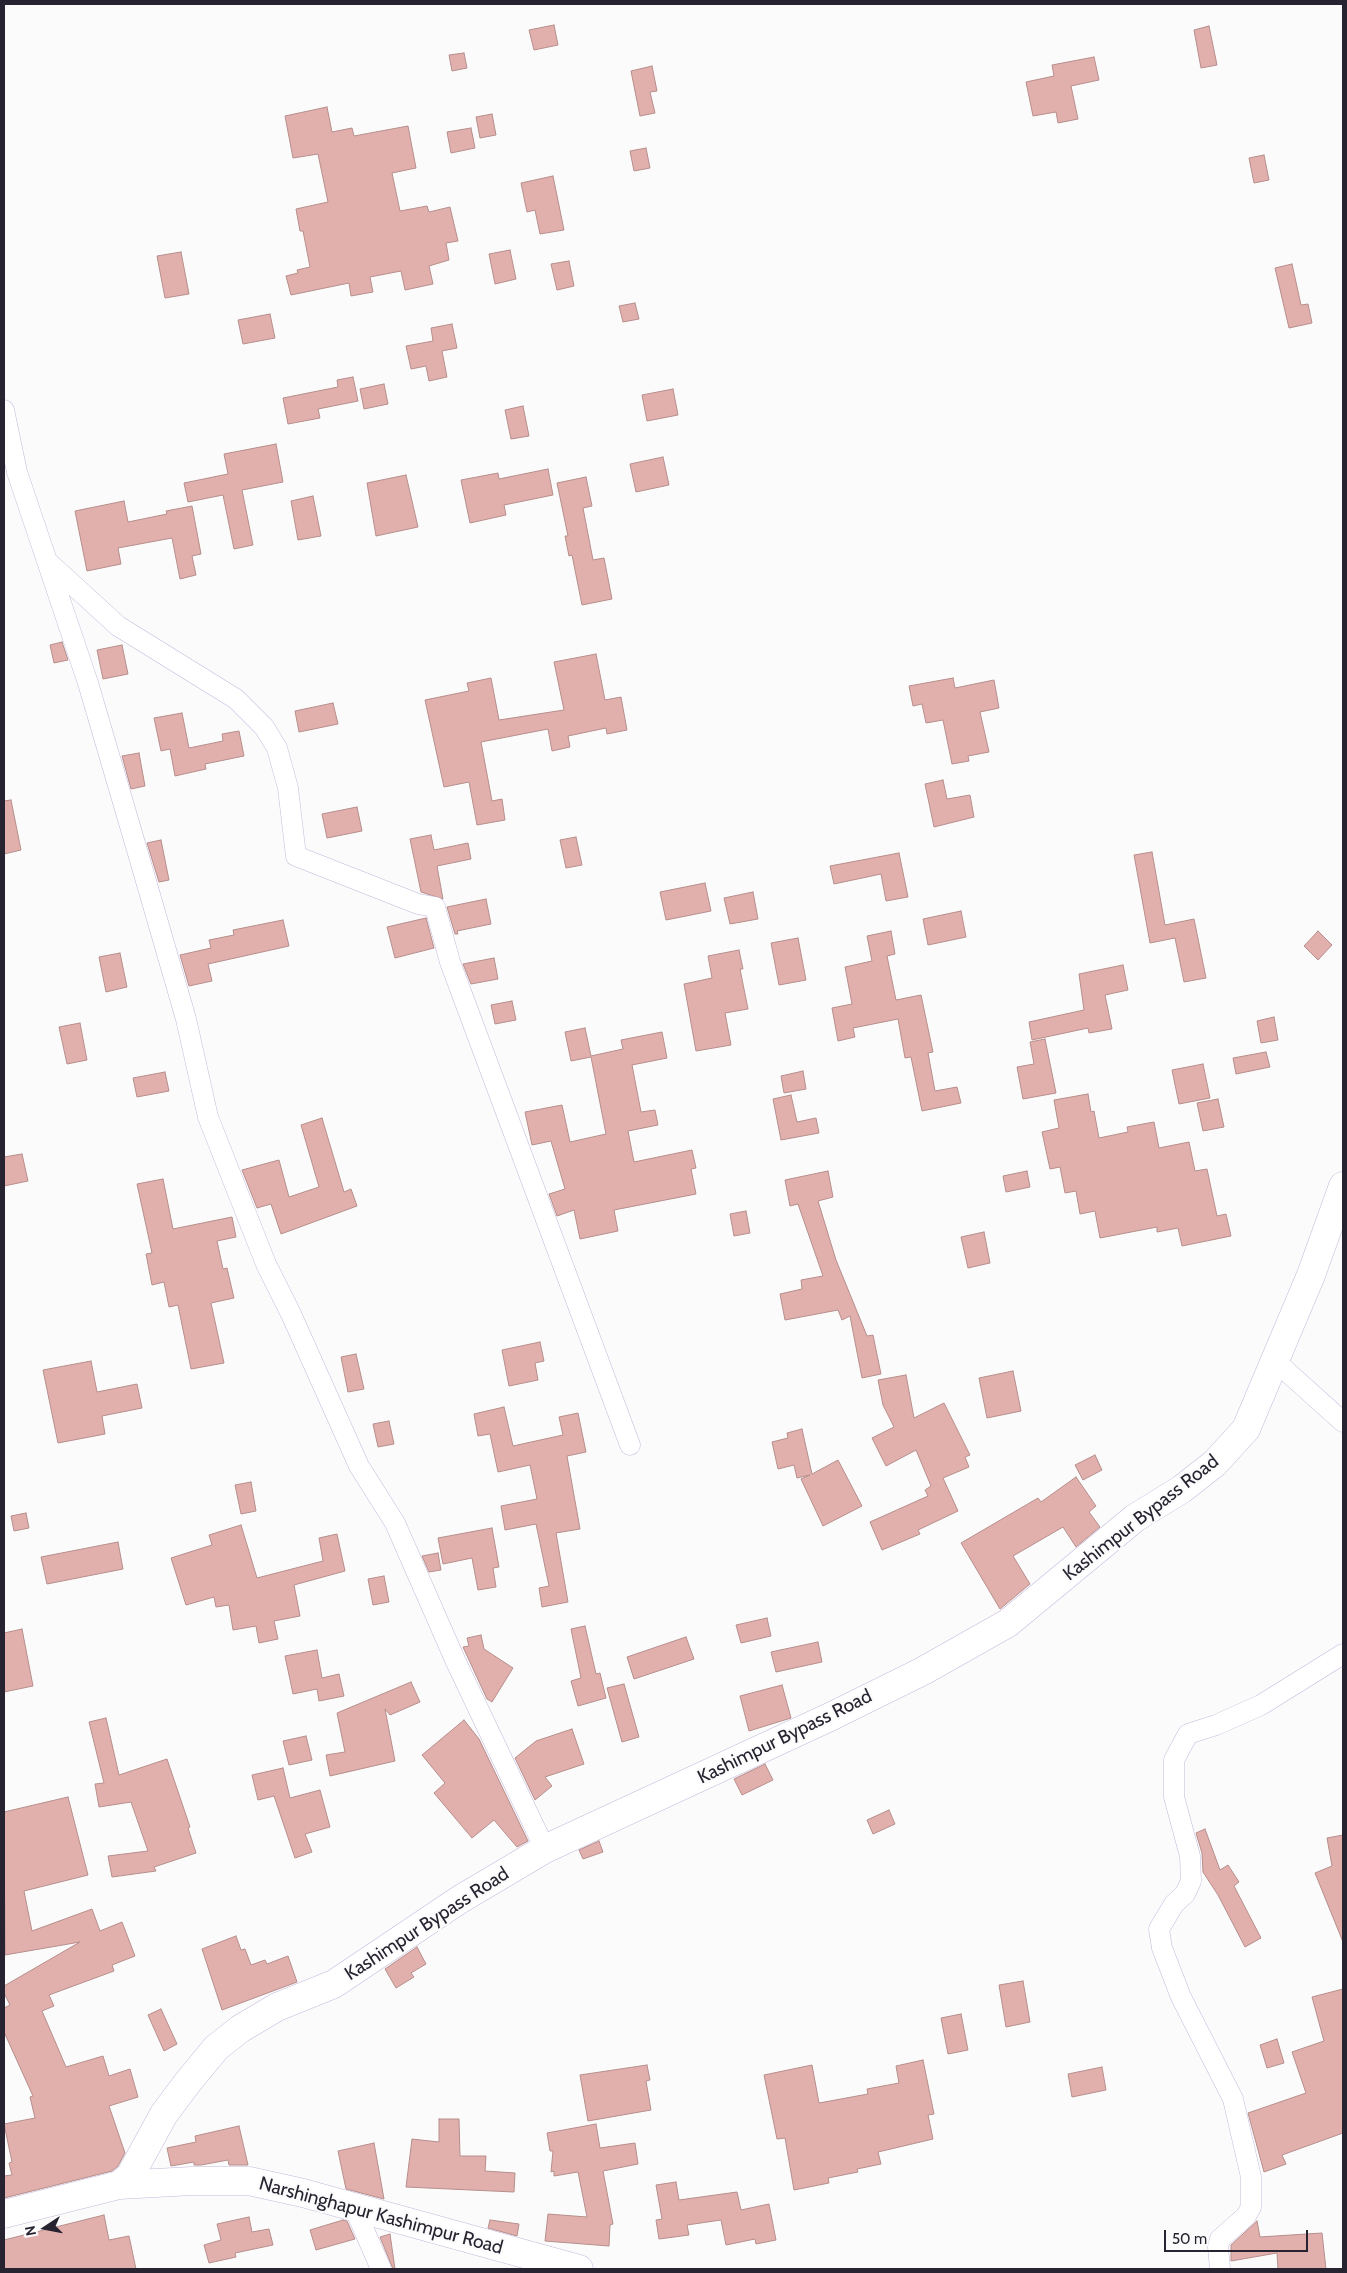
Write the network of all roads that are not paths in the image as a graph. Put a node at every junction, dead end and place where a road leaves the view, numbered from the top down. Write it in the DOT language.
graph roads {
  1 [pos="4,410"];
  2 [pos="47,561"];
  3 [pos="1343,1186"];
  4 [pos="1274,1360"];
  5 [pos="1343,1422"];
  6 [pos="630,1445"];
  7 [pos="1343,1654"];
  8 [pos="545,1849"];
  9 [pos="119,2185"];
  10 [pos="354,2207"];
  11 [pos="4,2214"];
  12 [pos="381,2269"];
  13 [pos="579,2269"];
  14 [pos="1220,2269"];
  1 -- 2 [label="street"];
  2 -- 6 [label="street"];
  2 -- 8 [label="street"];
  3 -- 4 [label="main road, Kashimpur Bypass Road"];
  4 -- 5 [label="street"];
  4 -- 8 [label="main road, Kashimpur Bypass Road"];
  7 -- 14 [label="street"];
  8 -- 9 [label="main road, Kashimpur Bypass Road"];
  9 -- 10 [label="main road, Narshinghapur Kashimpur Road"];
  9 -- 11 [label="main road, Narshinghapur Kashimpur Road"];
  10 -- 12 [label="street"];
  10 -- 13 [label="main road, Narshinghapur Kashimpur Road"];
}
